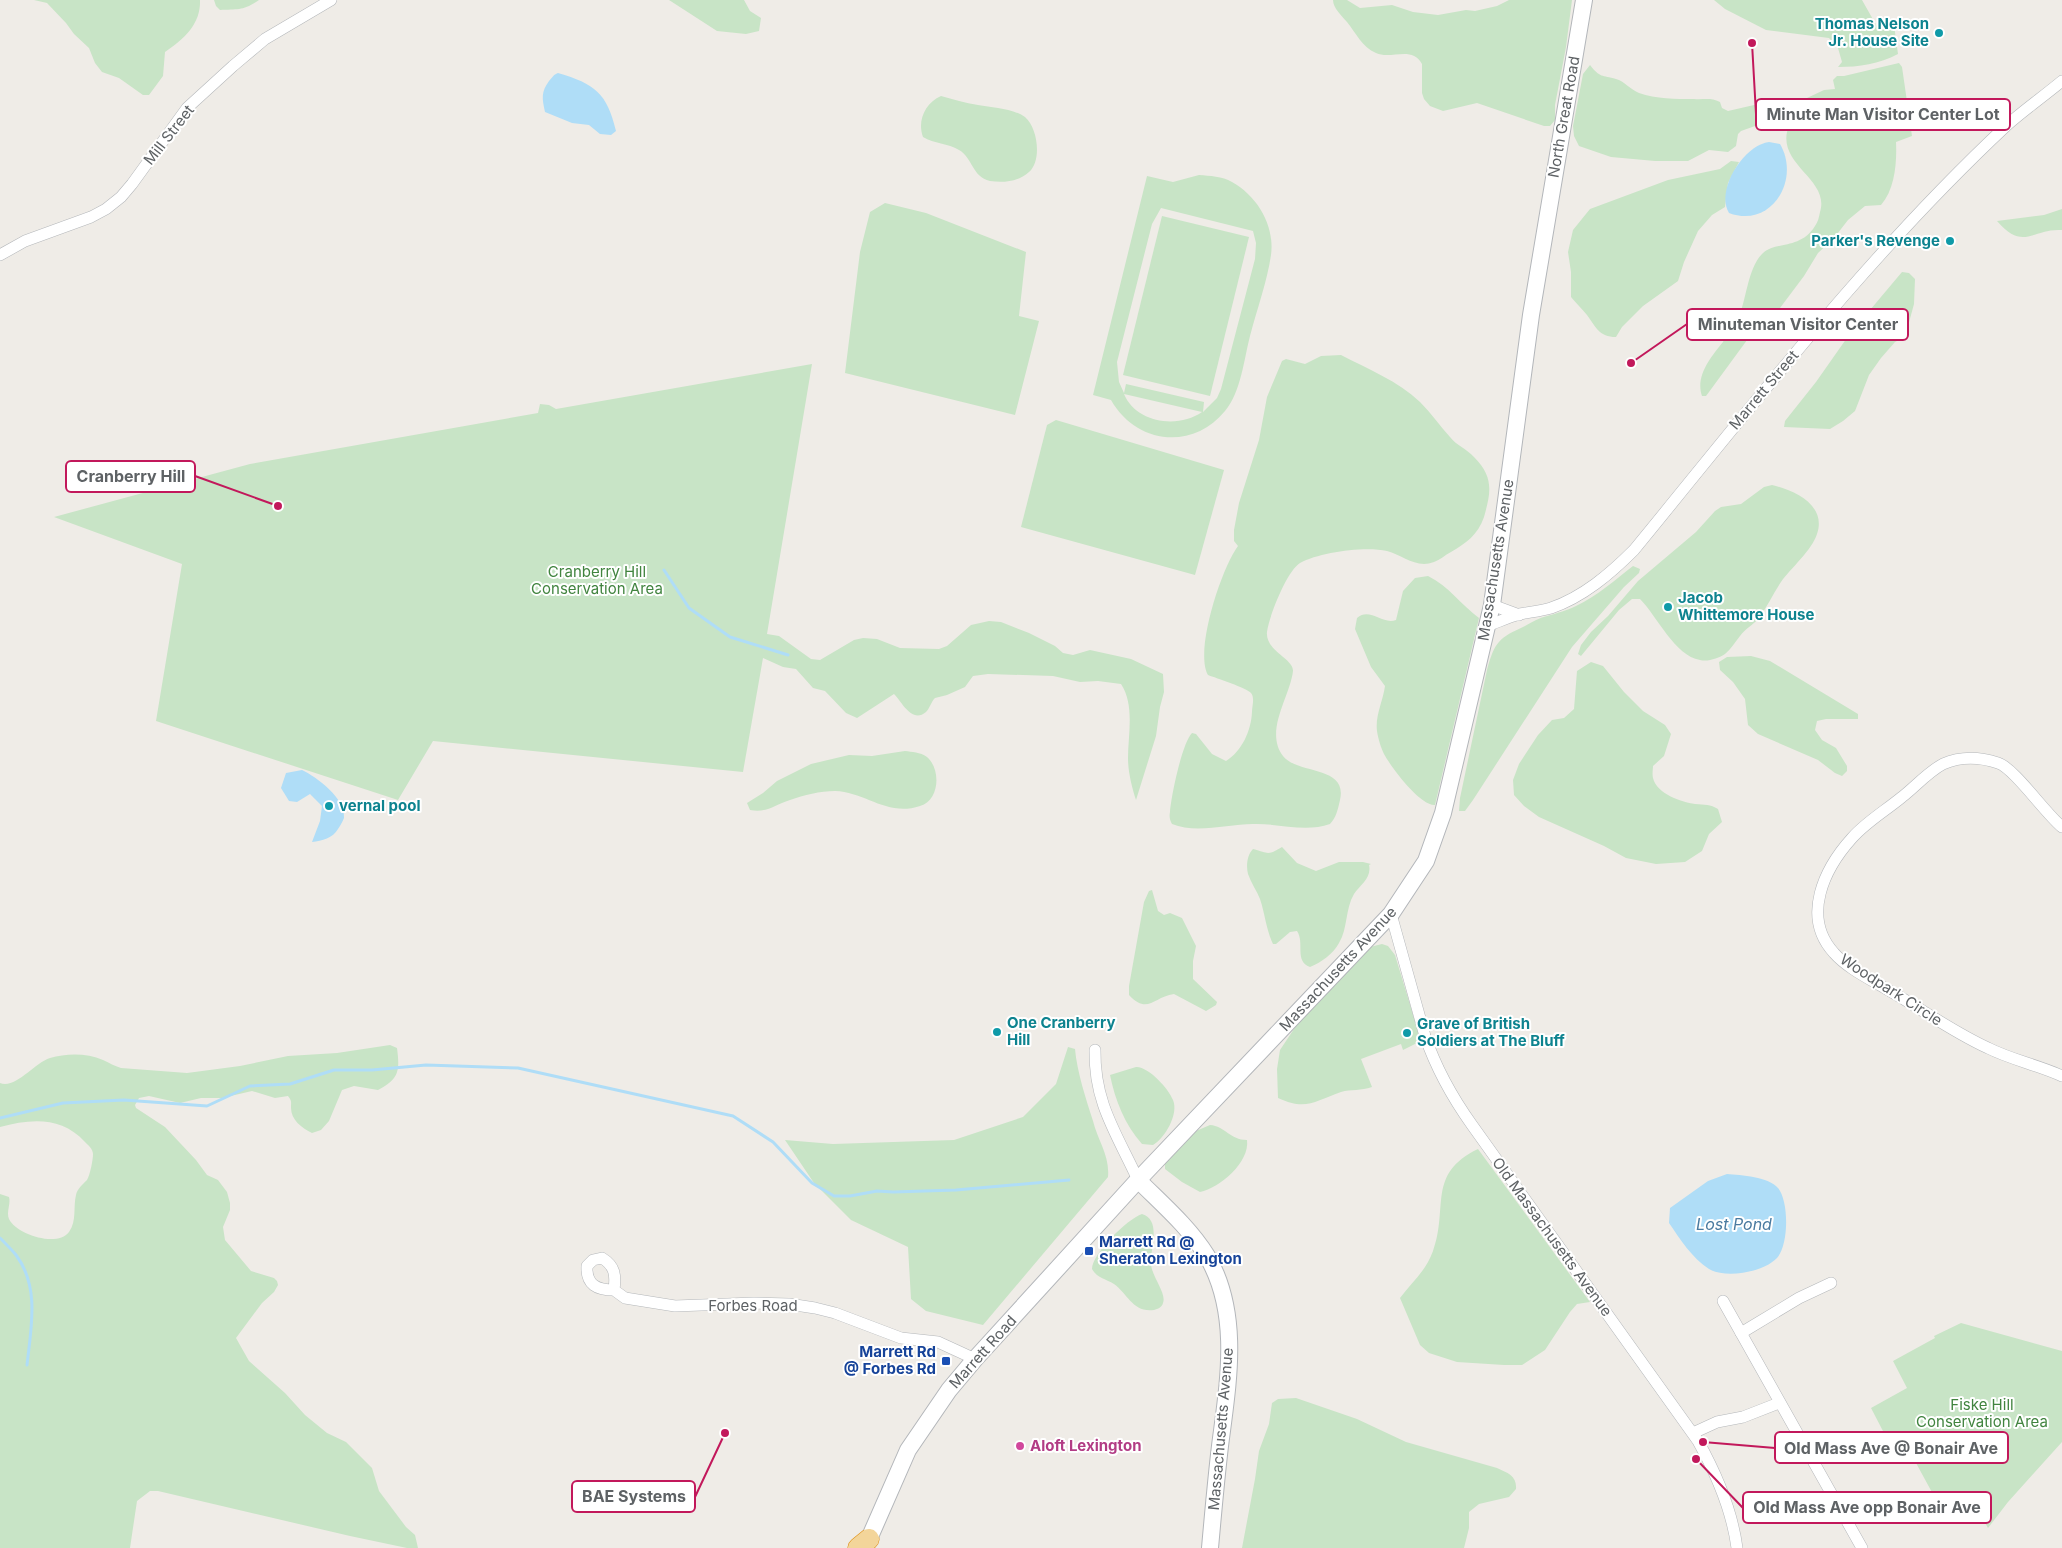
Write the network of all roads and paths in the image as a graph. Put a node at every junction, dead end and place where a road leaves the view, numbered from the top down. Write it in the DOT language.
graph roads {
  1 [pos="331,0"];
  2 [pos="1584,0"];
  3 [pos="2062,81"];
  4 [pos="1545,234"];
  5 [pos="0,255"];
  6 [pos="1492,605"];
  7 [pos="1519,615"];
  8 [pos="1487,626"];
  9 [pos="2062,827"];
  10 [pos="1392,914"];
  11 [pos="1095,1050"];
  12 [pos="2062,1076"];
  13 [pos="1138,1180"];
  14 [pos="1831,1283"];
  15 [pos="614,1290"];
  16 [pos="1723,1301"];
  17 [pos="1741,1333"];
  18 [pos="975,1359"];
  19 [pos="1779,1402"];
  20 [pos="1693,1433"];
  21 [pos="864,1545"];
  22 [pos="1210,1548"];
  23 [pos="1737,1548"];
  24 [pos="1862,1548"];
  1 -- 5 [label="street, Mill Street"];
  2 -- 4 [label="main road, North Great Road"];
  3 -- 7 [label="street, Marrett Street"];
  4 -- 6 [label="main road, Massachusetts Avenue"];
  6 -- 7 [label="street"];
  6 -- 8 [label="main road, Massachusetts Avenue"];
  7 -- 8 [label="street, Marrett Street"];
  8 -- 10 [label="main road, Massachusetts Avenue"];
  9 -- 12 [label="street, Woodpark Circle"];
  10 -- 13 [label="main road, Massachusetts Avenue"];
  10 -- 20 [label="street, Old Massachusetts Avenue"];
  11 -- 13 [label="street"];
  13 -- 18 [label="main road, Marrett Road"];
  13 -- 22 [label="main road, Massachusetts Avenue"];
  14 -- 17 [label="street"];
  15 -- 18 [label="street, Forbes Road"];
  16 -- 17 [label="street"];
  17 -- 19 [label="street"];
  18 -- 21 [label="main road, Marrett Road"];
  19 -- 20 [label="street"];
  19 -- 24 [label="street"];
  20 -- 23 [label="street, Old Massachusetts Avenue"];
}
